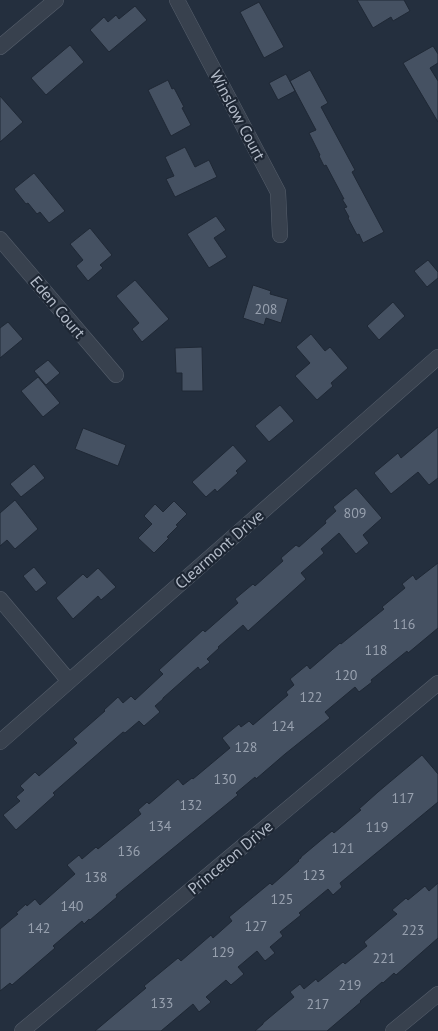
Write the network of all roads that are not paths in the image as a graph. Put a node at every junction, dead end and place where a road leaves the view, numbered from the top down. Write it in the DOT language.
graph roads {
  1 [pos="56,0"];
  2 [pos="177,0"];
  3 [pos="0,47"];
  4 [pos="280,235"];
  5 [pos="0,239"];
  6 [pos="438,357"];
  7 [pos="116,375"];
  8 [pos="0,598"];
  9 [pos="69,681"];
  10 [pos="438,683"];
  11 [pos="0,742"];
  12 [pos="438,994"];
  13 [pos="22,1031"];
  14 [pos="394,1031"];
  1 -- 3 [label="street"];
  2 -- 4 [label="street, Winslow Court"];
  5 -- 7 [label="street, Eden Court"];
  6 -- 9 [label="street, Clearmont Drive"];
  8 -- 9 [label="street"];
  9 -- 11 [label="street, Clearmont Drive"];
  10 -- 13 [label="street, Princeton Drive"];
  12 -- 14 [label="street"];
}
